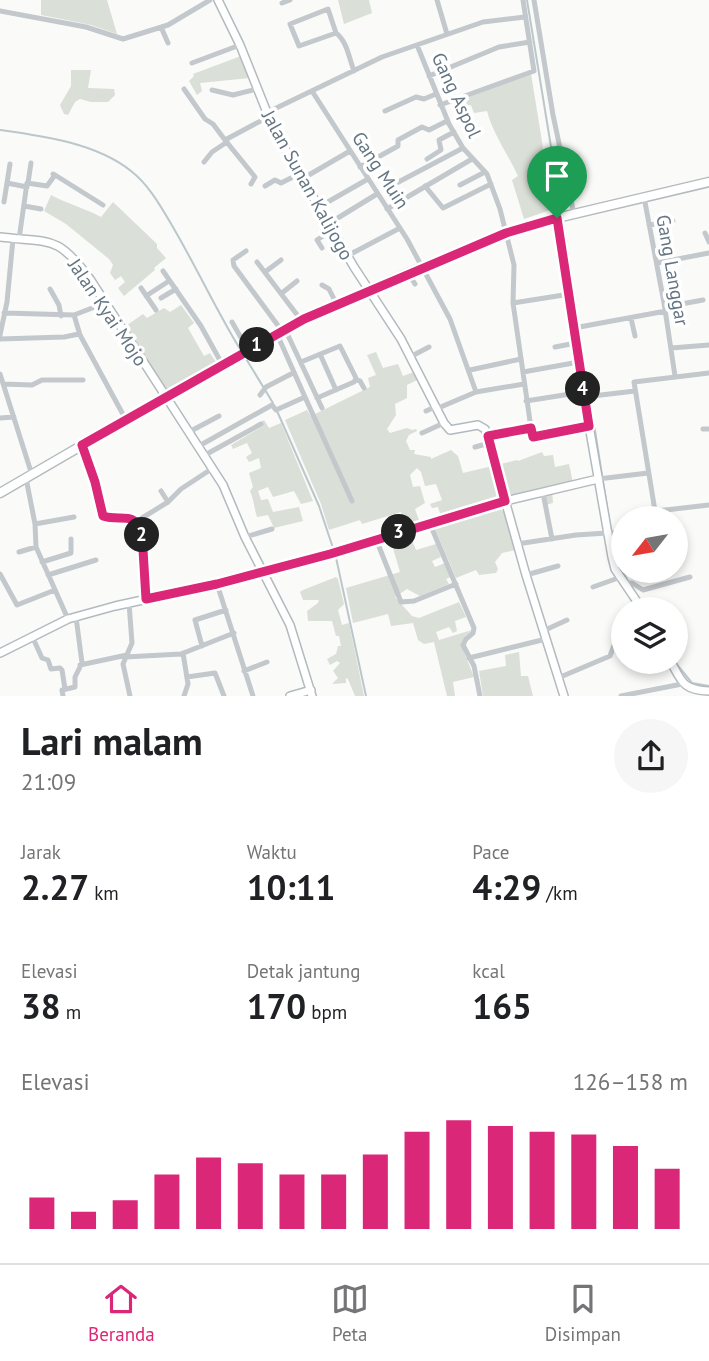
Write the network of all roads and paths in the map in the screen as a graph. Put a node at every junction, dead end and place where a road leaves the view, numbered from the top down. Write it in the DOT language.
graph roads {
  1 [pos="210,0"];
  2 [pos="218,0"];
  3 [pos="290,0"];
  4 [pos="324,0"];
  5 [pos="437,0"];
  6 [pos="523,0"];
  7 [pos="534,0"];
  8 [pos="282,3"];
  9 [pos="328,9"];
  10 [pos="0,11"];
  11 [pos="525,17"];
  12 [pos="161,27"];
  13 [pos="336,33"];
  14 [pos="447,34"];
  15 [pos="530,42"];
  16 [pos="168,43"];
  17 [pos="240,45"];
  18 [pos="417,45"];
  19 [pos="192,63"];
  20 [pos="354,71"];
  21 [pos="429,76"];
  22 [pos="184,89"];
  23 [pos="257,89"];
  24 [pos="212,90"];
  25 [pos="312,91"];
  26 [pos="436,94"];
  27 [pos="440,105"];
  28 [pos="385,111"];
  29 [pos="267,115"];
  30 [pos="447,121"];
  31 [pos="454,132"];
  32 [pos="226,141"];
  33 [pos="463,148"];
  34 [pos="350,151"];
  35 [pos="427,159"];
  36 [pos="472,159"];
  37 [pos="204,162"];
  38 [pos="31,163"];
  39 [pos="10,164"];
  40 [pos="360,167"];
  41 [pos="485,172"];
  42 [pos="301,176"];
  43 [pos="368,179"];
  44 [pos="709,181"];
  45 [pos="7,183"];
  46 [pos="251,184"];
  47 [pos="491,184"];
  48 [pos="27,185"];
  49 [pos="460,185"];
  50 [pos="265,186"];
  51 [pos="425,186"];
  52 [pos="390,187"];
  53 [pos="377,194"];
  54 [pos="644,197"];
  55 [pos="4,202"];
  56 [pos="103,205"];
  57 [pos="24,206"];
  58 [pos="318,207"];
  59 [pos="41,209"];
  60 [pos="387,209"];
  61 [pos="571,214"];
  62 [pos="557,218"];
  63 [pos="673,221"];
  64 [pos="649,225"];
  65 [pos="330,227"];
  66 [pos="400,228"];
  67 [pos="506,233"];
  68 [pos="705,233"];
  69 [pos="0,237"];
  70 [pos="16,239"];
  71 [pos="709,242"];
  72 [pos="322,248"];
  73 [pos="246,251"];
  74 [pos="709,253"];
  75 [pos="347,256"];
  76 [pos="281,260"];
  77 [pos="257,262"];
  78 [pos="657,263"];
  79 [pos="0,267"];
  80 [pos="421,267"];
  81 [pos="10,268"];
  82 [pos="163,271"];
  83 [pos="265,272"];
  84 [pos="408,273"];
  85 [pos="169,281"];
  86 [pos="297,281"];
  87 [pos="415,284"];
  88 [pos="322,285"];
  89 [pos="141,288"];
  90 [pos="50,289"];
  91 [pos="176,289"];
  92 [pos="369,291"];
  93 [pos="282,293"];
  94 [pos="570,294"];
  95 [pos="146,296"];
  96 [pos="161,298"];
  97 [pos="703,300"];
  98 [pos="105,303"];
  99 [pos="513,303"];
  100 [pos="337,305"];
  101 [pos="665,309"];
  102 [pos="156,310"];
  103 [pos="74,314"];
  104 [pos="3,316"];
  105 [pos="61,316"];
  106 [pos="631,318"];
  107 [pos="301,320"];
  108 [pos="232,322"];
  109 [pos="580,328"];
  110 [pos="281,332"];
  111 [pos="79,334"];
  112 [pos="635,336"];
  113 [pos="0,337"];
  114 [pos="576,343"];
  115 [pos="709,345"];
  116 [pos="429,347"];
  117 [pos="555,347"];
  118 [pos="671,348"];
  119 [pos="245,351"];
  120 [pos="320,354"];
  121 [pos="410,357"];
  122 [pos="521,359"];
  123 [pos="301,362"];
  124 [pos="579,362"];
  125 [pos="222,364"];
  126 [pos="470,370"];
  127 [pos="523,372"];
  128 [pos="293,373"];
  129 [pos="709,373"];
  130 [pos="0,374"];
  131 [pos="675,376"];
  132 [pos="83,380"];
  133 [pos="356,380"];
  134 [pos="3,384"];
  135 [pos="524,384"];
  136 [pos="364,388"];
  137 [pos="263,390"];
  138 [pos="335,390"];
  139 [pos="635,391"];
  140 [pos="476,392"];
  141 [pos="587,396"];
  142 [pos="164,397"];
  143 [pos="304,397"];
  144 [pos="317,398"];
  145 [pos="526,401"];
  146 [pos="322,408"];
  147 [pos="435,408"];
  148 [pos="426,411"];
  149 [pos="219,416"];
  150 [pos="14,417"];
  151 [pos="0,418"];
  152 [pos="126,420"];
  153 [pos="444,423"];
  154 [pos="261,424"];
  155 [pos="589,426"];
  156 [pos="531,428"];
  157 [pos="189,432"];
  158 [pos="422,433"];
  159 [pos="489,439"];
  160 [pos="82,445"];
  161 [pos="199,446"];
  162 [pos="475,447"];
  163 [pos="205,455"];
  164 [pos="213,468"];
  165 [pos="648,473"];
  166 [pos="29,476"];
  167 [pos="598,479"];
  168 [pos="161,491"];
  169 [pos="0,493"];
  170 [pos="543,493"];
  171 [pos="352,501"];
  172 [pos="505,501"];
  173 [pos="168,502"];
  174 [pos="709,505"];
  175 [pos="654,506"];
  176 [pos="688,507"];
  177 [pos="75,517"];
  178 [pos="35,524"];
  179 [pos="139,524"];
  180 [pos="430,524"];
  181 [pos="272,529"];
  182 [pos="610,533"];
  183 [pos="245,537"];
  184 [pos="552,538"];
  185 [pos="71,539"];
  186 [pos="376,539"];
  187 [pos="611,543"];
  188 [pos="517,544"];
  189 [pos="36,547"];
  190 [pos="19,552"];
  191 [pos="96,560"];
  192 [pos="42,562"];
  193 [pos="558,566"];
  194 [pos="263,570"];
  195 [pos="0,574"];
  196 [pos="48,575"];
  197 [pos="526,575"];
  198 [pos="615,583"];
  199 [pos="630,583"];
  200 [pos="668,583"];
  201 [pos="217,584"];
  202 [pos="456,584"];
  203 [pos="593,587"];
  204 [pos="55,590"];
  205 [pos="146,599"];
  206 [pos="129,603"];
  207 [pos="226,610"];
  208 [pos="72,618"];
  209 [pos="567,620"];
  210 [pos="234,633"];
  211 [pos="544,635"];
  212 [pos="32,636"];
  213 [pos="202,646"];
  214 [pos="0,653"];
  215 [pos="183,653"];
  216 [pos="611,653"];
  217 [pos="126,656"];
  218 [pos="469,657"];
  219 [pos="267,662"];
  220 [pos="80,665"];
  221 [pos="244,671"];
  222 [pos="677,674"];
  223 [pos="187,677"];
  224 [pos="558,678"];
  225 [pos="682,684"];
  226 [pos="709,691"];
  227 [pos="64,693"];
  228 [pos="312,693"];
  229 [pos="130,696"];
  230 [pos="184,696"];
  231 [pos="224,696"];
  232 [pos="253,696"];
  233 [pos="290,696"];
  234 [pos="480,696"];
  235 [pos="564,696"];
  236 [pos="621,696"];
  1 -- 12 [label="street"];
  2 -- 17 [label="street, Jalan Sunan Kalijogo"];
  3 -- 8 [label="street"];
  4 -- 9 [label="street"];
  5 -- 14 [label="street"];
  6 -- 11 [label="street"];
  7 -- 61 [label="street"];
  9 -- 13 [label="street"];
  9 -- 13 [label="street"];
  10 -- 12 [label="street"];
  11 -- 14 [label="street"];
  11 -- 15 [label="street"];
  12 -- 16 [label="street"];
  13 -- 20 [label="street"];
  14 -- 18 [label="street"];
  15 -- 21 [label="street"];
  15 -- 27 [label="street"];
  17 -- 19 [label="street"];
  17 -- 23 [label="street, Jalan Sunan Kalijogo"];
  18 -- 20 [label="street"];
  18 -- 21 [label="street, Gang Aspol"];
  20 -- 25 [label="street"];
  21 -- 26 [label="street, Gang Aspol"];
  22 -- 32 [label="street"];
  23 -- 24 [label="street"];
  23 -- 29 [label="street, Jalan Sunan Kalijogo"];
  25 -- 29 [label="street"];
  25 -- 34 [label="street, Gang Muin"];
  26 -- 27 [label="street, Gang Aspol"];
  26 -- 28 [label="street"];
  27 -- 30 [label="street, Gang Aspol"];
  29 -- 32 [label="street"];
  29 -- 42 [label="street, Jalan Sunan Kalijogo"];
  30 -- 31 [label="street, Gang Aspol"];
  30 -- 40 [label="street"];
  31 -- 33 [label="street, Gang Aspol"];
  31 -- 35 [label="street"];
  32 -- 37 [label="street"];
  32 -- 46 [label="street"];
  33 -- 36 [label="street, Gang Aspol"];
  33 -- 52 [label="street"];
  34 -- 40 [label="street, Gang Muin"];
  34 -- 42 [label="street"];
  36 -- 41 [label="street, Gang Aspol"];
  36 -- 51 [label="street"];
  38 -- 48 [label="street"];
  39 -- 45 [label="street"];
  40 -- 43 [label="street, Gang Muin"];
  41 -- 47 [label="street, Gang Aspol"];
  41 -- 49 [label="street"];
  42 -- 50 [label="street"];
  42 -- 58 [label="street, Jalan Sunan Kalijogo"];
  43 -- 53 [label="street, Gang Muin"];
  43 -- 58 [label="street"];
  44 -- 54 [label="main road"];
  45 -- 48 [label="street"];
  45 -- 55 [label="street"];
  47 -- 51 [label="street"];
  47 -- 67 [label="street, Gang Aspol"];
  48 -- 56 [label="street"];
  48 -- 57 [label="street"];
  51 -- 60 [label="street"];
  53 -- 60 [label="street, Gang Muin"];
  53 -- 65 [label="street"];
  54 -- 61 [label="main road"];
  54 -- 64 [label="street, Gang Langgar"];
  57 -- 59 [label="street"];
  57 -- 70 [label="street"];
  58 -- 65 [label="street, Jalan Sunan Kalijogo"];
  60 -- 66 [label="street, Gang Muin"];
  61 -- 62 [label="main road"];
  62 -- 67 [label="main road"];
  62 -- 94 [label="street"];
  63 -- 64 [label="street"];
  64 -- 78 [label="street, Gang Langgar"];
  65 -- 72 [label="street"];
  65 -- 75 [label="street, Jalan Sunan Kalijogo"];
  66 -- 75 [label="street"];
  66 -- 80 [label="street, Gang Muin"];
  67 -- 80 [label="main road"];
  67 -- 99 [label="street, Gang Aspol"];
  68 -- 71 [label="street"];
  69 -- 70 [label="street, Jalan Kyai Mojo"];
  70 -- 81 [label="street"];
  70 -- 98 [label="street, Jalan Kyai Mojo"];
  73 -- 110 [label="street"];
  74 -- 78 [label="street"];
  75 -- 92 [label="street, Jalan Sunan Kalijogo"];
  76 -- 83 [label="street"];
  77 -- 83 [label="street"];
  78 -- 101 [label="street, Gang Langgar"];
  79 -- 81 [label="street"];
  80 -- 84 [label="main road"];
  80 -- 126 [label="street, Gang Muin"];
  81 -- 104 [label="street"];
  82 -- 85 [label="street"];
  83 -- 93 [label="street"];
  84 -- 87 [label="street"];
  84 -- 92 [label="main road"];
  85 -- 91 [label="street"];
  85 -- 95 [label="street"];
  86 -- 93 [label="street"];
  88 -- 100 [label="street"];
  89 -- 95 [label="street"];
  90 -- 105 [label="street"];
  91 -- 96 [label="street"];
  91 -- 125 [label="street"];
  92 -- 100 [label="main road"];
  92 -- 121 [label="street, Jalan Sunan Kalijogo"];
  93 -- 107 [label="street"];
  94 -- 99 [label="street"];
  94 -- 109 [label="street"];
  95 -- 102 [label="street"];
  97 -- 101 [label="street"];
  98 -- 103 [label="street"];
  98 -- 142 [label="street, Jalan Kyai Mojo"];
  99 -- 122 [label="street, Gang Aspol"];
  100 -- 107 [label="main road"];
  101 -- 106 [label="street"];
  101 -- 118 [label="street, Gang Langgar"];
  103 -- 105 [label="street"];
  103 -- 111 [label="street"];
  104 -- 105 [label="street"];
  104 -- 113 [label="street"];
  106 -- 109 [label="street"];
  106 -- 112 [label="street"];
  107 -- 110 [label="main road"];
  108 -- 119 [label="street"];
  109 -- 114 [label="street"];
  110 -- 119 [label="main road"];
  110 -- 123 [label="street"];
  110 -- 128 [label="street"];
  111 -- 113 [label="street"];
  111 -- 152 [label="street"];
  114 -- 117 [label="street"];
  114 -- 124 [label="street"];
  115 -- 118 [label="street"];
  116 -- 121 [label="street"];
  118 -- 131 [label="street, Gang Langgar"];
  119 -- 125 [label="main road"];
  120 -- 123 [label="street"];
  120 -- 133 [label="street"];
  120 -- 138 [label="street"];
  121 -- 147 [label="street, Jalan Sunan Kalijogo"];
  122 -- 126 [label="street"];
  122 -- 127 [label="street, Gang Aspol"];
  123 -- 144 [label="street"];
  124 -- 127 [label="street"];
  124 -- 141 [label="street"];
  125 -- 142 [label="main road"];
  126 -- 140 [label="street, Gang Muin"];
  127 -- 135 [label="street, Gang Aspol"];
  128 -- 137 [label="street"];
  128 -- 143 [label="street"];
  129 -- 131 [label="street"];
  130 -- 134 [label="street"];
  131 -- 139 [label="street"];
  132 -- 134 [label="street"];
  133 -- 136 [label="street"];
  133 -- 138 [label="street"];
  134 -- 150 [label="street"];
  135 -- 140 [label="street"];
  135 -- 145 [label="street, Gang Aspol"];
  138 -- 144 [label="street"];
  139 -- 141 [label="street"];
  139 -- 165 [label="street"];
  140 -- 147 [label="street"];
  141 -- 145 [label="street"];
  141 -- 155 [label="street"];
  142 -- 152 [label="main road"];
  142 -- 157 [label="street, Jalan Kyai Mojo"];
  143 -- 161 [label="street"];
  143 -- 171 [label="street"];
  144 -- 146 [label="street"];
  145 -- 156 [label="street, Gang Aspol"];
  147 -- 148 [label="street"];
  147 -- 153 [label="street, Jalan Sunan Kalijogo"];
  149 -- 157 [label="street"];
  150 -- 151 [label="street"];
  150 -- 166 [label="street"];
  152 -- 160 [label="main road"];
  153 -- 158 [label="street"];
  153 -- 159 [label="street"];
  154 -- 163 [label="street"];
  155 -- 156 [label="street, Gang Aspol"];
  155 -- 167 [label="street"];
  156 -- 159 [label="street"];
  157 -- 161 [label="street, Jalan Kyai Mojo"];
  159 -- 162 [label="street"];
  159 -- 172 [label="street"];
  160 -- 166 [label="main road"];
  160 -- 179 [label="street"];
  161 -- 163 [label="street, Jalan Kyai Mojo"];
  163 -- 164 [label="street, Jalan Kyai Mojo"];
  164 -- 173 [label="street"];
  164 -- 183 [label="street, Jalan Kyai Mojo"];
  165 -- 167 [label="street"];
  165 -- 175 [label="street"];
  166 -- 169 [label="main road"];
  166 -- 178 [label="street"];
  167 -- 170 [label="street"];
  167 -- 182 [label="street"];
  168 -- 173 [label="street"];
  170 -- 172 [label="street"];
  170 -- 184 [label="street"];
  172 -- 180 [label="street"];
  172 -- 188 [label="street"];
  173 -- 179 [label="street"];
  174 -- 176 [label="street"];
  177 -- 178 [label="street"];
  178 -- 189 [label="street"];
  179 -- 205 [label="street"];
  180 -- 186 [label="street"];
  180 -- 202 [label="street"];
  181 -- 183 [label="street"];
  182 -- 184 [label="street"];
  182 -- 187 [label="street"];
  183 -- 194 [label="street, Jalan Kyai Mojo"];
  184 -- 188 [label="street"];
  185 -- 192 [label="street"];
  186 -- 194 [label="street"];
  186 -- 202 [label="street"];
  188 -- 197 [label="street"];
  189 -- 190 [label="street"];
  189 -- 192 [label="street"];
  191 -- 196 [label="street"];
  192 -- 196 [label="street"];
  193 -- 197 [label="street"];
  194 -- 201 [label="street"];
  194 -- 228 [label="street, Jalan Kyai Mojo"];
  195 -- 204 [label="street"];
  196 -- 204 [label="street"];
  197 -- 211 [label="street"];
  198 -- 203 [label="street"];
  199 -- 200 [label="street"];
  201 -- 205 [label="street"];
  201 -- 207 [label="street"];
  202 -- 218 [label="street"];
  204 -- 208 [label="street"];
  205 -- 206 [label="street"];
  206 -- 208 [label="street"];
  206 -- 217 [label="street"];
  207 -- 210 [label="street"];
  207 -- 213 [label="street"];
  208 -- 212 [label="street"];
  208 -- 220 [label="street"];
  209 -- 211 [label="street"];
  210 -- 213 [label="street"];
  210 -- 221 [label="street"];
  211 -- 218 [label="street"];
  211 -- 224 [label="street"];
  212 -- 214 [label="street"];
  212 -- 227 [label="street"];
  213 -- 215 [label="street"];
  215 -- 217 [label="street"];
  215 -- 223 [label="street"];
  216 -- 224 [label="street"];
  217 -- 220 [label="street"];
  217 -- 229 [label="street"];
  218 -- 234 [label="street"];
  219 -- 221 [label="street"];
  220 -- 227 [label="street"];
  221 -- 232 [label="street"];
  222 -- 225 [label="street"];
  223 -- 230 [label="street"];
  223 -- 231 [label="street"];
  224 -- 235 [label="street"];
  225 -- 226 [label="street"];
  225 -- 236 [label="street"];
  228 -- 233 [label="street"];
}
